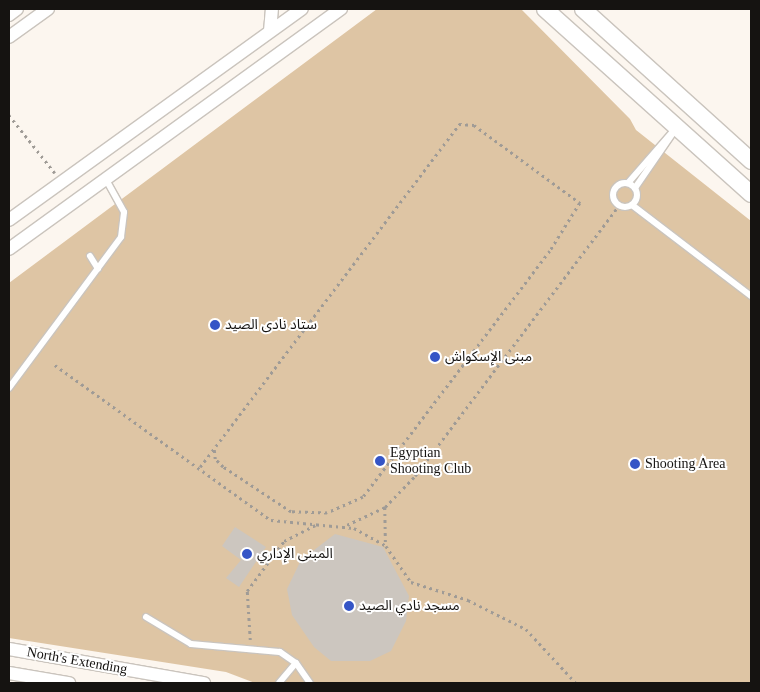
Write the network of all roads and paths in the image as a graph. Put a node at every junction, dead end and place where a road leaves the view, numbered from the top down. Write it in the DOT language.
graph roads {
  1 [pos="17,9"];
  2 [pos="48,9"];
  3 [pos="272,9"];
  4 [pos="302,9"];
  5 [pos="341,9"];
  6 [pos="545,9"];
  7 [pos="583,9"];
  8 [pos="9,15"];
  9 [pos="270,31"];
  10 [pos="9,37"];
  11 [pos="693,109"];
  12 [pos="9,115"];
  13 [pos="677,127"];
  14 [pos="92,161"];
  15 [pos="751,161"];
  16 [pos="105,178"];
  17 [pos="62,182"];
  18 [pos="628,183"];
  19 [pos="635,188"];
  20 [pos="751,194"];
  21 [pos="619,205"];
  22 [pos="632,205"];
  23 [pos="9,220"];
  24 [pos="9,249"];
  25 [pos="90,256"];
  26 [pos="98,269"];
  27 [pos="751,296"];
  28 [pos="55,365"];
  29 [pos="9,388"];
  30 [pos="214,449"];
  31 [pos="200,467"];
  32 [pos="384,507"];
  33 [pos="317,525"];
  34 [pos="345,525"];
  35 [pos="386,546"];
  36 [pos="146,618"];
  37 [pos="252,648"];
  38 [pos="9,649"];
  39 [pos="296,663"];
  40 [pos="9,674"];
  41 [pos="27,680"];
  42 [pos="69,683"];
  43 [pos="204,683"];
  44 [pos="278,683"];
  45 [pos="310,683"];
  46 [pos="576,683"];
  1 -- 8 [label="street"];
  2 -- 10 [label="street"];
  3 -- 9 [label="street"];
  4 -- 9 [label="street"];
  5 -- 16 [label="street"];
  6 -- 13 [label="street"];
  7 -- 11 [label="street"];
  9 -- 14 [label="street"];
  11 -- 13 [label="street"];
  11 -- 15 [label="street"];
  12 -- 17 [label="path"];
  13 -- 18 [label="lane"];
  13 -- 19 [label="lane"];
  13 -- 20 [label="street"];
  14 -- 16 [label="street"];
  14 -- 17 [label="street"];
  16 -- 24 [label="street"];
  16 -- 26 [label="lane"];
  17 -- 23 [label="street"];
  18 -- 19 [label="lane"];
  18 -- 21 [label="lane"];
  19 -- 22 [label="lane"];
  21 -- 22 [label="lane"];
  21 -- 32 [label="path"];
  22 -- 27 [label="lane"];
  25 -- 26 [label="lane"];
  26 -- 29 [label="lane"];
  28 -- 31 [label="path"];
  30 -- 30 [label="path"];
  30 -- 31 [label="path"];
  31 -- 33 [label="path"];
  32 -- 34 [label="path"];
  32 -- 35 [label="path"];
  33 -- 34 [label="path"];
  33 -- 37 [label="path"];
  34 -- 35 [label="path"];
  35 -- 46 [label="path"];
  36 -- 37 [label="lane"];
  37 -- 39 [label="lane"];
  38 -- 43 [label="street, North's Extending"];
  39 -- 44 [label="lane"];
  39 -- 45 [label="lane"];
  40 -- 41 [label="street"];
  41 -- 42 [label="street"];
}
